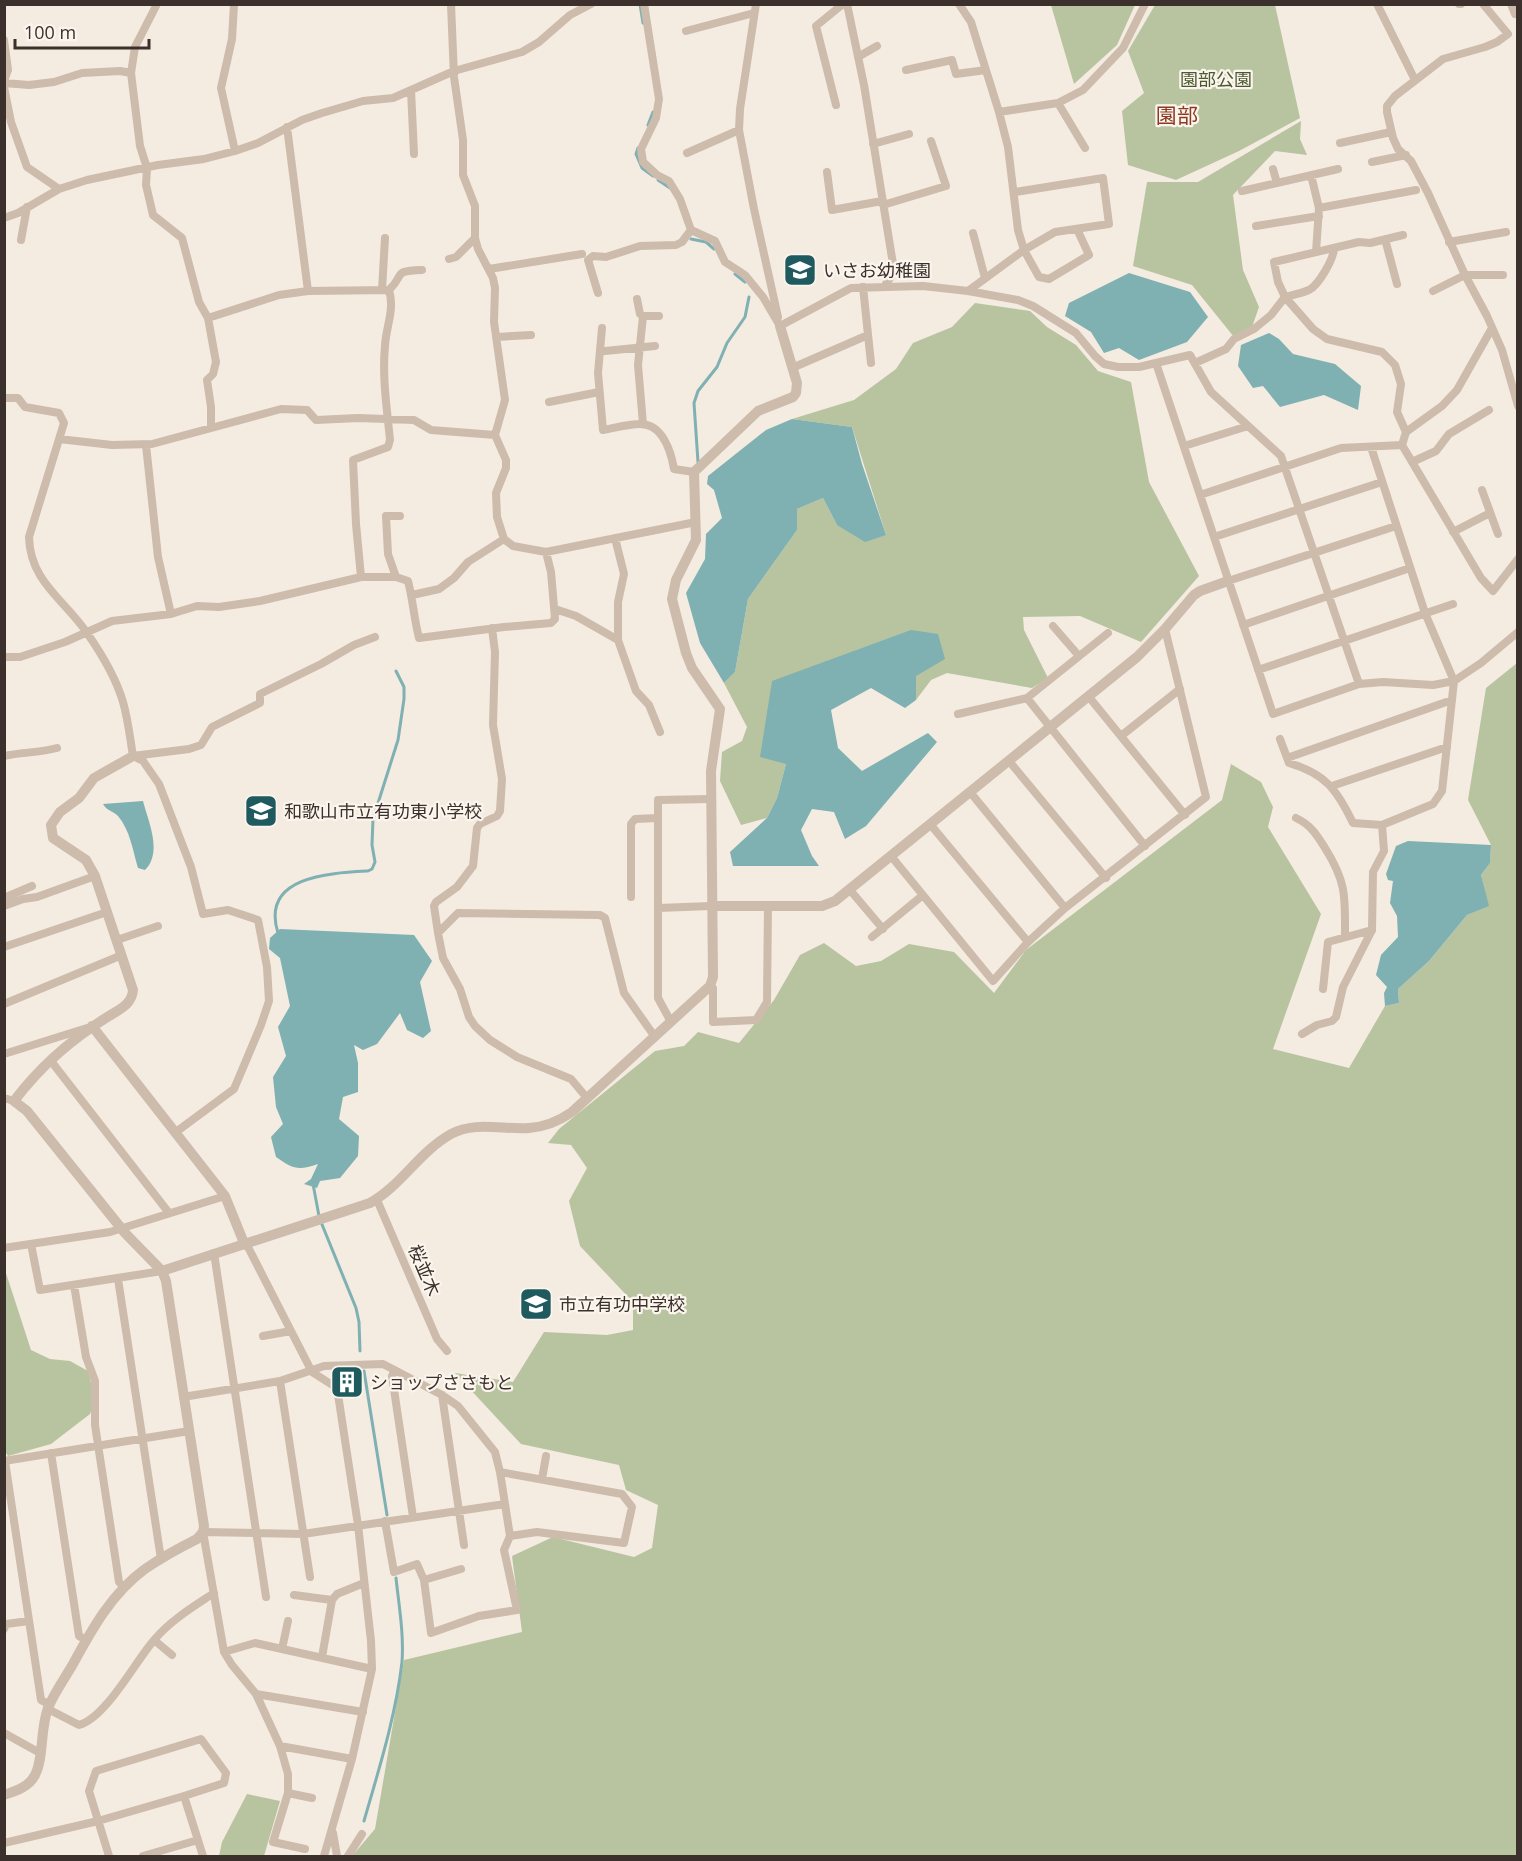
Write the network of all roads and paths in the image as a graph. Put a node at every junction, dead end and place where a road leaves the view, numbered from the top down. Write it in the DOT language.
graph roads {
  1 [pos="157,4"];
  2 [pos="234,4"];
  3 [pos="451,4"];
  4 [pos="591,4"];
  5 [pos="644,4"];
  6 [pos="845,4"];
  7 [pos="959,4"];
  8 [pos="1145,4"];
  9 [pos="1377,4"];
  10 [pos="1483,4"];
  11 [pos="1510,4"];
  12 [pos="755,9"];
  13 [pos="1515,14"];
  14 [pos="686,31"];
  15 [pos="5,41"];
  16 [pos="877,46"];
  17 [pos="858,57"];
  18 [pos="906,70"];
  19 [pos="986,70"];
  20 [pos="454,71"];
  21 [pos="131,73"];
  22 [pos="1415,80"];
  23 [pos="4,84"];
  24 [pos="411,90"];
  25 [pos="1058,103"];
  26 [pos="836,105"];
  27 [pos="999,112"];
  28 [pos="287,127"];
  29 [pos="739,130"];
  30 [pos="1391,132"];
  31 [pos="909,134"];
  32 [pos="931,141"];
  33 [pos="1340,143"];
  34 [pos="873,144"];
  35 [pos="1085,148"];
  36 [pos="236,151"];
  37 [pos="687,153"];
  38 [pos="414,154"];
  39 [pos="1406,155"];
  40 [pos="1372,162"];
  41 [pos="147,168"];
  42 [pos="1274,169"];
  43 [pos="1338,169"];
  44 [pos="827,172"];
  45 [pos="1311,175"];
  46 [pos="1277,183"];
  47 [pos="59,189"];
  48 [pos="1416,190"];
  49 [pos="1242,191"];
  50 [pos="1015,192"];
  51 [pos="883,203"];
  52 [pos="27,207"];
  53 [pos="1319,212"];
  54 [pos="4,218"];
  55 [pos="1256,226"];
  56 [pos="1077,229"];
  57 [pos="691,230"];
  58 [pos="1506,232"];
  59 [pos="973,233"];
  60 [pos="1403,235"];
  61 [pos="385,238"];
  62 [pos="476,238"];
  63 [pos="1385,239"];
  64 [pos="21,240"];
  65 [pos="1449,242"];
  66 [pos="1334,248"];
  67 [pos="1024,250"];
  68 [pos="1316,252"];
  69 [pos="582,254"];
  70 [pos="449,259"];
  71 [pos="489,269"];
  72 [pos="422,270"];
  73 [pos="1465,275"];
  74 [pos="1503,275"];
  75 [pos="985,278"];
  76 [pos="1397,284"];
  77 [pos="863,287"];
  78 [pos="884,287"];
  79 [pos="386,290"];
  80 [pos="308,291"];
  81 [pos="968,291"];
  82 [pos="1433,291"];
  83 [pos="598,293"];
  84 [pos="1285,297"];
  85 [pos="637,299"];
  86 [pos="644,316"];
  87 [pos="659,316"];
  88 [pos="208,318"];
  89 [pos="780,326"];
  90 [pos="602,328"];
  91 [pos="1492,328"];
  92 [pos="531,334"];
  93 [pos="868,335"];
  94 [pos="497,337"];
  95 [pos="655,346"];
  96 [pos="639,348"];
  97 [pos="605,351"];
  98 [pos="871,363"];
  99 [pos="1156,363"];
  100 [pos="1195,363"];
  101 [pos="792,368"];
  102 [pos="599,392"];
  103 [pos="4,398"];
  104 [pos="549,402"];
  105 [pos="1518,406"];
  106 [pos="1489,410"];
  107 [pos="388,420"];
  108 [pos="643,424"];
  109 [pos="1248,426"];
  110 [pos="211,428"];
  111 [pos="1406,432"];
  112 [pos="495,435"];
  113 [pos="59,439"];
  114 [pos="146,445"];
  115 [pos="1402,445"];
  116 [pos="1184,446"];
  117 [pos="1371,447"];
  118 [pos="1412,462"];
  119 [pos="1284,466"];
  120 [pos="694,472"];
  121 [pos="1382,482"];
  122 [pos="1482,490"];
  123 [pos="1200,495"];
  124 [pos="1300,510"];
  125 [pos="1490,513"];
  126 [pos="400,516"];
  127 [pos="696,522"];
  128 [pos="1396,526"];
  129 [pos="1453,532"];
  130 [pos="1498,534"];
  131 [pos="1214,537"];
  132 [pos="615,538"];
  133 [pos="504,539"];
  134 [pos="546,552"];
  135 [pos="1314,553"];
  136 [pos="1518,559"];
  137 [pos="1410,568"];
  138 [pos="361,577"];
  139 [pos="396,577"];
  140 [pos="1228,581"];
  141 [pos="412,596"];
  142 [pos="1329,596"];
  143 [pos="1453,604"];
  144 [pos="555,609"];
  145 [pos="1425,613"];
  146 [pos="171,614"];
  147 [pos="1243,625"];
  148 [pos="1053,626"];
  149 [pos="492,628"];
  150 [pos="1165,630"];
  151 [pos="86,631"];
  152 [pos="1518,632"];
  153 [pos="1108,633"];
  154 [pos="375,637"];
  155 [pos="618,640"];
  156 [pos="1344,640"];
  157 [pos="1079,656"];
  158 [pos="4,657"];
  159 [pos="1258,670"];
  160 [pos="1454,681"];
  161 [pos="1359,684"];
  162 [pos="1180,689"];
  163 [pos="1089,697"];
  164 [pos="1027,698"];
  165 [pos="1452,700"];
  166 [pos="958,714"];
  167 [pos="1050,728"];
  168 [pos="660,732"];
  169 [pos="1121,736"];
  170 [pos="1280,739"];
  171 [pos="1447,747"];
  172 [pos="57,748"];
  173 [pos="4,756"];
  174 [pos="133,756"];
  175 [pos="1287,758"];
  176 [pos="1009,761"];
  177 [pos="1332,786"];
  178 [pos="970,792"];
  179 [pos="711,799"];
  180 [pos="1185,815"];
  181 [pos="658,818"];
  182 [pos="1296,818"];
  183 [pos="930,824"];
  184 [pos="1382,825"];
  185 [pos="1145,846"];
  186 [pos="891,856"];
  187 [pos="95,876"];
  188 [pos="1106,878"];
  189 [pos="32,886"];
  190 [pos="850,890"];
  191 [pos="924,896"];
  192 [pos="631,897"];
  193 [pos="4,898"];
  194 [pos="768,905"];
  195 [pos="4,906"];
  196 [pos="711,906"];
  197 [pos="658,908"];
  198 [pos="1065,908"];
  199 [pos="107,912"];
  200 [pos="158,926"];
  201 [pos="883,929"];
  202 [pos="1371,930"];
  203 [pos="438,933"];
  204 [pos="872,937"];
  205 [pos="1345,937"];
  206 [pos="117,940"];
  207 [pos="1028,942"];
  208 [pos="4,947"];
  209 [pos="122,955"];
  210 [pos="710,986"];
  211 [pos="1323,989"];
  212 [pos="4,1004"];
  213 [pos="671,1022"];
  214 [pos="92,1026"];
  215 [pos="1302,1034"];
  216 [pos="655,1036"];
  217 [pos="4,1054"];
  218 [pos="51,1061"];
  219 [pos="587,1098"];
  220 [pos="9,1099"];
  221 [pos="176,1132"];
  222 [pos="225,1196"];
  223 [pos="373,1202"];
  224 [pos="169,1213"];
  225 [pos="120,1228"];
  226 [pos="244,1243"];
  227 [pos="31,1244"];
  228 [pos="4,1248"];
  229 [pos="214,1253"];
  230 [pos="162,1270"];
  231 [pos="118,1279"];
  232 [pos="74,1285"];
  233 [pos="291,1331"];
  234 [pos="263,1336"];
  235 [pos="447,1351"];
  236 [pos="395,1370"];
  237 [pos="312,1372"];
  238 [pos="280,1381"];
  239 [pos="234,1388"];
  240 [pos="442,1395"];
  241 [pos="183,1397"];
  242 [pos="189,1431"];
  243 [pos="142,1438"];
  244 [pos="98,1446"];
  245 [pos="51,1453"];
  246 [pos="546,1456"];
  247 [pos="5,1461"];
  248 [pos="500,1472"];
  249 [pos="542,1479"];
  250 [pos="505,1504"];
  251 [pos="459,1511"];
  252 [pos="413,1517"];
  253 [pos="385,1521"];
  254 [pos="358,1525"];
  255 [pos="203,1532"];
  256 [pos="256,1533"];
  257 [pos="303,1533"];
  258 [pos="510,1536"];
  259 [pos="464,1545"];
  260 [pos="161,1559"];
  261 [pos="460,1569"];
  262 [pos="310,1577"];
  263 [pos="424,1580"];
  264 [pos="364,1583"];
  265 [pos="124,1587"];
  266 [pos="214,1593"];
  267 [pos="294,1595"];
  268 [pos="266,1597"];
  269 [pos="332,1600"];
  270 [pos="29,1621"];
  271 [pos="288,1621"];
  272 [pos="4,1629"];
  273 [pos="86,1640"];
  274 [pos="154,1640"];
  275 [pos="282,1649"];
  276 [pos="224,1652"];
  277 [pos="172,1655"];
  278 [pos="322,1657"];
  279 [pos="372,1669"];
  280 [pos="256,1694"];
  281 [pos="49,1707"];
  282 [pos="363,1713"];
  283 [pos="4,1733"];
  284 [pos="280,1746"];
  285 [pos="40,1754"];
  286 [pos="352,1759"];
  287 [pos="288,1793"];
  288 [pos="4,1795"];
  289 [pos="184,1796"];
  290 [pos="312,1798"];
  291 [pos="98,1821"];
  292 [pos="332,1829"];
  293 [pos="362,1834"];
  294 [pos="198,1840"];
  295 [pos="4,1842"];
  296 [pos="305,1849"];
  297 [pos="109,1857"];
  298 [pos="142,1857"];
  299 [pos="203,1857"];
  300 [pos="324,1857"];
  301 [pos="337,1857"];
  302 [pos="348,1857"];
  1 -- 21 [label="street"];
  2 -- 36 [label="street"];
  3 -- 20 [label="street"];
  4 -- 20 [label="street"];
  5 -- 57 [label="street"];
  6 -- 17 [label="street"];
  6 -- 26 [label="street"];
  7 -- 19 [label="street"];
  8 -- 25 [label="street"];
  9 -- 22 [label="street"];
  10 -- 22 [label="street"];
  11 -- 13 [label="street"];
  12 -- 14 [label="street"];
  12 -- 29 [label="street"];
  15 -- 23 [label="street"];
  16 -- 17 [label="street"];
  17 -- 34 [label="street"];
  18 -- 19 [label="street"];
  19 -- 27 [label="street"];
  20 -- 24 [label="street"];
  20 -- 62 [label="street"];
  21 -- 23 [label="street"];
  21 -- 41 [label="street"];
  22 -- 30 [label="street"];
  23 -- 47 [label="street"];
  24 -- 28 [label="street"];
  24 -- 38 [label="street"];
  25 -- 27 [label="street"];
  25 -- 35 [label="street"];
  27 -- 50 [label="street"];
  28 -- 36 [label="street"];
  28 -- 80 [label="street"];
  29 -- 37 [label="street"];
  29 -- 89 [label="street"];
  30 -- 33 [label="street"];
  30 -- 39 [label="street"];
  31 -- 34 [label="street"];
  32 -- 51 [label="street"];
  34 -- 51 [label="street"];
  36 -- 41 [label="street"];
  39 -- 40 [label="street"];
  39 -- 65 [label="street"];
  41 -- 47 [label="street"];
  41 -- 88 [label="street"];
  42 -- 46 [label="street"];
  43 -- 45 [label="street"];
  44 -- 51 [label="street"];
  45 -- 46 [label="street"];
  45 -- 53 [label="street"];
  46 -- 49 [label="street"];
  47 -- 52 [label="street"];
  48 -- 53 [label="street"];
  50 -- 56 [label="street"];
  50 -- 67 [label="street"];
  51 -- 78 [label="street"];
  52 -- 54 [label="street"];
  52 -- 64 [label="street"];
  53 -- 55 [label="street"];
  53 -- 68 [label="street"];
  56 -- 67 [label="street"];
  56 -- 67 [label="street"];
  57 -- 83 [label="street"];
  57 -- 89 [label="street"];
  58 -- 65 [label="street"];
  59 -- 75 [label="street"];
  60 -- 63 [label="street"];
  61 -- 79 [label="street"];
  62 -- 70 [label="street"];
  62 -- 71 [label="street"];
  63 -- 66 [label="street"];
  63 -- 76 [label="street"];
  65 -- 73 [label="street"];
  66 -- 68 [label="street"];
  66 -- 84 [label="street"];
  67 -- 75 [label="street"];
  68 -- 84 [label="street"];
  69 -- 71 [label="street"];
  71 -- 94 [label="street"];
  72 -- 79 [label="street"];
  73 -- 74 [label="street"];
  73 -- 82 [label="street"];
  73 -- 91 [label="street"];
  75 -- 81 [label="street"];
  77 -- 78 [label="street"];
  77 -- 89 [label="street"];
  77 -- 93 [label="street"];
  78 -- 81 [label="street"];
  79 -- 80 [label="street"];
  79 -- 107 [label="street"];
  80 -- 88 [label="street"];
  81 -- 99 [label="street"];
  84 -- 100 [label="street"];
  84 -- 111 [label="street"];
  85 -- 86 [label="street"];
  86 -- 87 [label="street"];
  86 -- 96 [label="street"];
  88 -- 110 [label="street"];
  89 -- 101 [label="street"];
  90 -- 102 [label="street"];
  91 -- 105 [label="street"];
  91 -- 111 [label="street"];
  92 -- 94 [label="street"];
  93 -- 98 [label="street"];
  93 -- 101 [label="street"];
  94 -- 112 [label="street"];
  95 -- 96 [label="street"];
  96 -- 97 [label="street"];
  96 -- 108 [label="street"];
  99 -- 100 [label="street"];
  99 -- 116 [label="street"];
  100 -- 109 [label="street"];
  101 -- 120 [label="street"];
  102 -- 104 [label="street"];
  102 -- 108 [label="street"];
  103 -- 113 [label="street"];
  106 -- 118 [label="street"];
  107 -- 110 [label="street"];
  107 -- 112 [label="street"];
  107 -- 138 [label="street"];
  108 -- 120 [label="street"];
  109 -- 116 [label="street"];
  109 -- 119 [label="street"];
  110 -- 114 [label="street"];
  111 -- 115 [label="street"];
  112 -- 133 [label="street"];
  113 -- 114 [label="street"];
  113 -- 151 [label="street"];
  114 -- 146 [label="street"];
  115 -- 117 [label="street"];
  115 -- 118 [label="street"];
  116 -- 123 [label="street"];
  117 -- 119 [label="street"];
  117 -- 121 [label="street"];
  118 -- 129 [label="street"];
  119 -- 123 [label="street"];
  119 -- 124 [label="street"];
  120 -- 127 [label="street"];
  121 -- 124 [label="street"];
  121 -- 128 [label="street"];
  122 -- 125 [label="street"];
  123 -- 131 [label="street"];
  124 -- 131 [label="street"];
  124 -- 135 [label="street"];
  125 -- 129 [label="street"];
  125 -- 130 [label="street"];
  126 -- 139 [label="street"];
  127 -- 132 [label="street"];
  127 -- 179 [label="street"];
  128 -- 135 [label="street"];
  128 -- 137 [label="street"];
  129 -- 136 [label="street"];
  131 -- 140 [label="street"];
  132 -- 134 [label="street"];
  132 -- 155 [label="street"];
  133 -- 134 [label="street"];
  133 -- 141 [label="street"];
  134 -- 144 [label="street"];
  135 -- 140 [label="street"];
  135 -- 142 [label="street"];
  137 -- 142 [label="street"];
  137 -- 145 [label="street"];
  138 -- 139 [label="street"];
  138 -- 146 [label="street"];
  139 -- 141 [label="street"];
  140 -- 147 [label="street"];
  140 -- 150 [label="street"];
  141 -- 149 [label="street"];
  142 -- 147 [label="street"];
  142 -- 156 [label="street"];
  143 -- 145 [label="street"];
  144 -- 149 [label="street"];
  144 -- 155 [label="street"];
  145 -- 156 [label="street"];
  145 -- 160 [label="street"];
  146 -- 151 [label="street"];
  147 -- 159 [label="street"];
  148 -- 157 [label="street"];
  149 -- 203 [label="street"];
  150 -- 162 [label="street"];
  150 -- 163 [label="street"];
  151 -- 158 [label="street"];
  151 -- 174 [label="street"];
  152 -- 160 [label="street"];
  153 -- 157 [label="street"];
  154 -- 174 [label="street"];
  155 -- 168 [label="street"];
  156 -- 159 [label="street"];
  156 -- 161 [label="street"];
  157 -- 164 [label="street"];
  159 -- 161 [label="street"];
  160 -- 161 [label="street"];
  160 -- 165 [label="street"];
  162 -- 169 [label="street"];
  162 -- 180 [label="street"];
  163 -- 167 [label="street"];
  163 -- 169 [label="street"];
  164 -- 166 [label="street"];
  164 -- 167 [label="street"];
  165 -- 171 [label="street"];
  165 -- 175 [label="street"];
  167 -- 176 [label="street"];
  167 -- 185 [label="street"];
  169 -- 180 [label="street"];
  170 -- 175 [label="street"];
  171 -- 177 [label="street"];
  171 -- 184 [label="street"];
  172 -- 173 [label="street"];
  174 -- 187 [label="street"];
  174 -- 221 [label="street"];
  175 -- 177 [label="street"];
  176 -- 178 [label="street"];
  176 -- 188 [label="street"];
  177 -- 184 [label="street"];
  178 -- 183 [label="street"];
  178 -- 198 [label="street"];
  179 -- 181 [label="street"];
  179 -- 196 [label="street"];
  180 -- 185 [label="street"];
  181 -- 192 [label="street"];
  181 -- 197 [label="street"];
  182 -- 205 [label="street"];
  183 -- 186 [label="street"];
  183 -- 207 [label="street"];
  184 -- 202 [label="street"];
  185 -- 188 [label="street"];
  186 -- 190 [label="street"];
  186 -- 191 [label="street"];
  187 -- 195 [label="street"];
  187 -- 199 [label="street"];
  188 -- 198 [label="street"];
  189 -- 193 [label="street"];
  190 -- 194 [label="street"];
  190 -- 201 [label="street"];
  191 -- 201 [label="street"];
  191 -- 207 [label="street"];
  194 -- 196 [label="street"];
  194 -- 210 [label="street"];
  196 -- 197 [label="street"];
  196 -- 210 [label="street"];
  197 -- 213 [label="street"];
  198 -- 207 [label="street"];
  199 -- 206 [label="street"];
  199 -- 208 [label="street"];
  200 -- 206 [label="street"];
  201 -- 204 [label="street"];
  202 -- 205 [label="street"];
  202 -- 215 [label="street"];
  203 -- 216 [label="street"];
  203 -- 219 [label="street"];
  205 -- 211 [label="street"];
  206 -- 209 [label="street"];
  209 -- 212 [label="street"];
  209 -- 214 [label="street"];
  210 -- 213 [label="street"];
  213 -- 216 [label="street"];
  214 -- 217 [label="street"];
  214 -- 218 [label="street"];
  214 -- 221 [label="street"];
  216 -- 219 [label="street"];
  218 -- 220 [label="street"];
  218 -- 224 [label="street"];
  219 -- 223 [label="street"];
  220 -- 225 [label="street"];
  221 -- 222 [label="street"];
  222 -- 224 [label="street"];
  222 -- 226 [label="street"];
  223 -- 226 [label="street"];
  223 -- 235 [label="street, 桜並木"];
  224 -- 225 [label="street"];
  225 -- 227 [label="street"];
  225 -- 230 [label="street"];
  226 -- 229 [label="street"];
  226 -- 233 [label="street"];
  227 -- 228 [label="street"];
  227 -- 232 [label="street"];
  229 -- 230 [label="street"];
  229 -- 239 [label="street"];
  230 -- 231 [label="street"];
  230 -- 241 [label="street"];
  231 -- 232 [label="street"];
  231 -- 243 [label="street"];
  232 -- 244 [label="street"];
  233 -- 234 [label="street"];
  233 -- 237 [label="street"];
  236 -- 237 [label="street"];
  236 -- 240 [label="street"];
  236 -- 252 [label="street"];
  237 -- 238 [label="street"];
  237 -- 254 [label="street"];
  238 -- 239 [label="street"];
  238 -- 257 [label="street"];
  239 -- 241 [label="street"];
  239 -- 256 [label="street"];
  240 -- 248 [label="street"];
  240 -- 251 [label="street"];
  241 -- 242 [label="street"];
  242 -- 243 [label="street"];
  242 -- 255 [label="street"];
  243 -- 244 [label="street"];
  243 -- 260 [label="street"];
  244 -- 245 [label="street"];
  244 -- 265 [label="street"];
  245 -- 247 [label="street"];
  245 -- 273 [label="street"];
  246 -- 249 [label="street"];
  247 -- 270 [label="street"];
  248 -- 249 [label="street"];
  248 -- 250 [label="street"];
  249 -- 258 [label="street"];
  250 -- 251 [label="street"];
  250 -- 258 [label="street"];
  251 -- 252 [label="street"];
  251 -- 259 [label="street"];
  252 -- 253 [label="street"];
  253 -- 254 [label="street"];
  253 -- 263 [label="street"];
  254 -- 257 [label="street"];
  254 -- 264 [label="street"];
  255 -- 256 [label="street"];
  255 -- 260 [label="street"];
  255 -- 266 [label="street"];
  256 -- 257 [label="street"];
  256 -- 268 [label="street"];
  257 -- 262 [label="street"];
  258 -- 263 [label="street"];
  260 -- 265 [label="street"];
  261 -- 263 [label="street"];
  264 -- 269 [label="street"];
  264 -- 279 [label="street"];
  265 -- 273 [label="street"];
  266 -- 274 [label="street"];
  266 -- 276 [label="street"];
  267 -- 269 [label="street"];
  269 -- 278 [label="street"];
  270 -- 272 [label="street"];
  270 -- 281 [label="street"];
  271 -- 275 [label="street"];
  273 -- 281 [label="street"];
  274 -- 277 [label="street"];
  274 -- 281 [label="street"];
  275 -- 276 [label="street"];
  275 -- 278 [label="street"];
  276 -- 280 [label="street"];
  278 -- 279 [label="street"];
  279 -- 282 [label="street"];
  280 -- 282 [label="street"];
  280 -- 284 [label="street"];
  281 -- 285 [label="street"];
  282 -- 286 [label="street"];
  283 -- 285 [label="street"];
  284 -- 286 [label="street"];
  284 -- 287 [label="street"];
  285 -- 288 [label="street"];
  286 -- 292 [label="street"];
  287 -- 290 [label="street"];
  287 -- 296 [label="street"];
  289 -- 291 [label="street"];
  289 -- 291 [label="street"];
  289 -- 294 [label="street"];
  291 -- 295 [label="street"];
  291 -- 297 [label="street"];
  292 -- 300 [label="street"];
  292 -- 301 [label="street"];
  293 -- 302 [label="street"];
  294 -- 298 [label="street"];
  294 -- 299 [label="street"];
}
